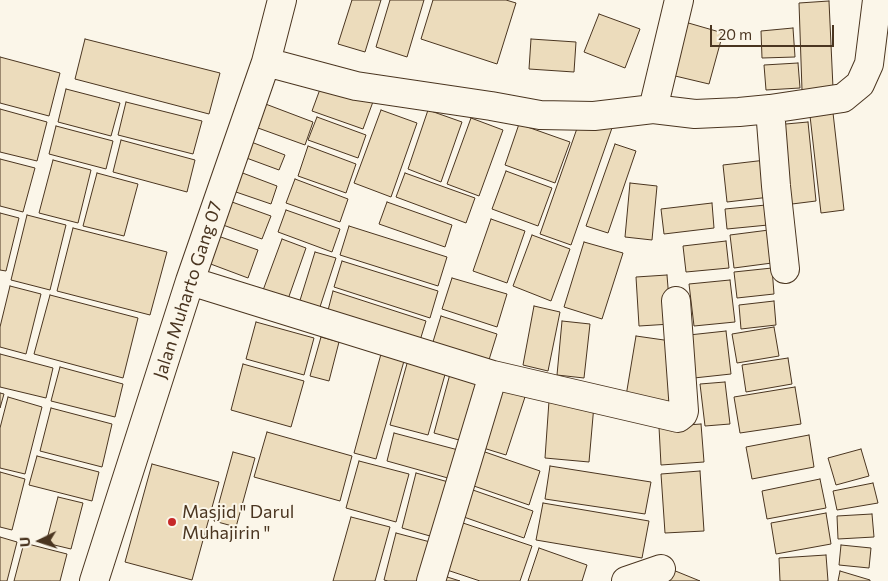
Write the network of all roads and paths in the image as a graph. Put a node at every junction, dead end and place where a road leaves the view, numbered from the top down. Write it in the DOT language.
graph roads {
  1 [pos="282,0"];
  2 [pos="680,0"];
  3 [pos="877,0"];
  4 [pos="266,62"];
  5 [pos="653,109"];
  6 [pos="770,109"];
  7 [pos="785,269"];
  8 [pos="190,281"];
  9 [pos="676,301"];
  10 [pos="493,375"];
  11 [pos="661,570"];
  12 [pos="94,581"];
  13 [pos="431,581"];
  14 [pos="626,581"];
  1 -- 4 [label="street, Jalan Muharto Gang 07"];
  2 -- 5 [label="street"];
  3 -- 6 [label="street"];
  4 -- 5 [label="street"];
  4 -- 8 [label="street, Jalan Muharto Gang 07"];
  5 -- 6 [label="street"];
  6 -- 7 [label="street"];
  8 -- 10 [label="street"];
  8 -- 12 [label="street, Jalan Muharto Gang 07"];
  9 -- 10 [label="street"];
  10 -- 13 [label="street"];
  11 -- 14 [label="street"];
}
